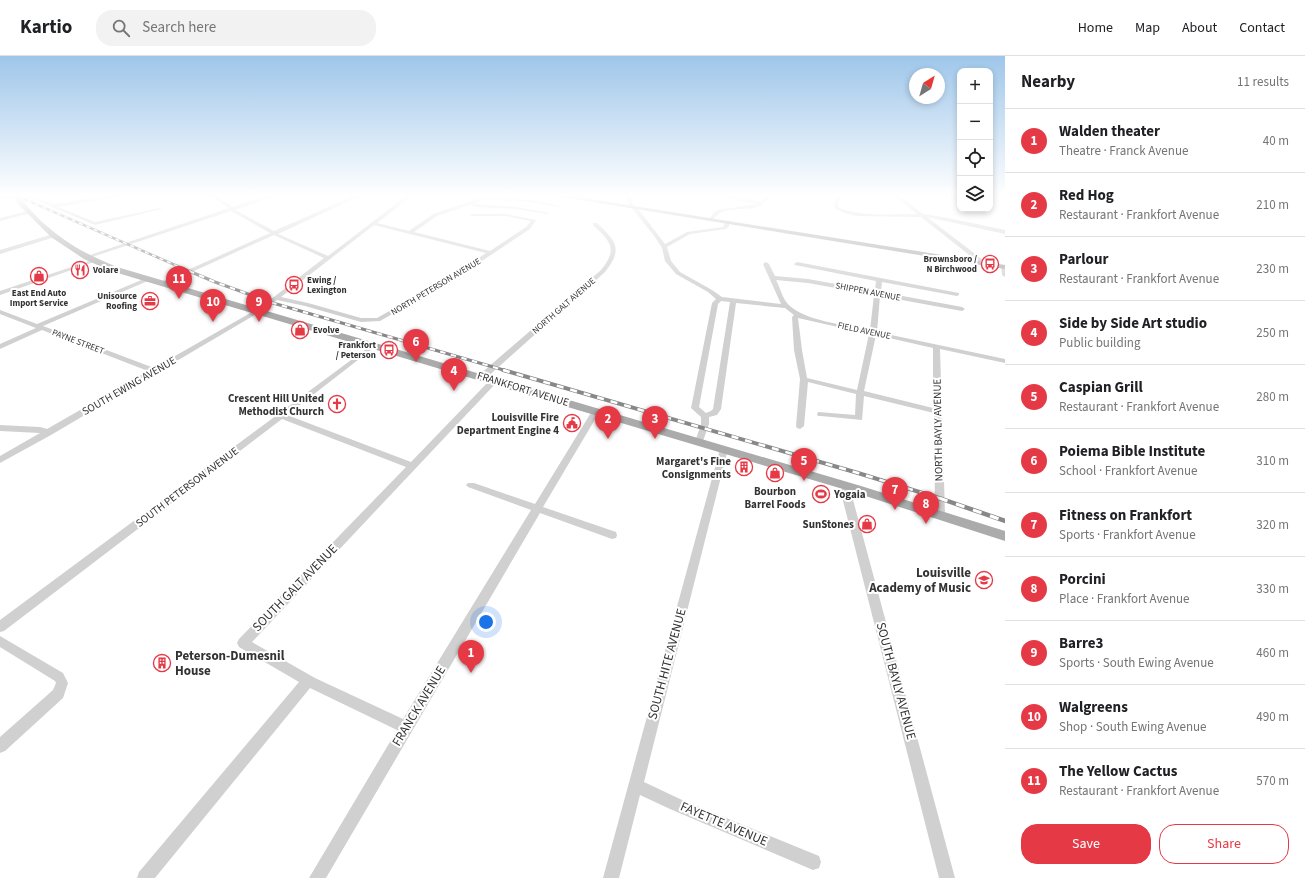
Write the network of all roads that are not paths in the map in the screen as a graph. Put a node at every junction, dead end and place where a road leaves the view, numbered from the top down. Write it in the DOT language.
graph roads {
  1 [pos="49,232"];
  2 [pos="166,232"];
  3 [pos="363,232"];
  4 [pos="522,232"];
  5 [pos="604,232"];
  6 [pos="654,232"];
  7 [pos="693,232"];
  8 [pos="792,232"];
  9 [pos="944,232"];
  10 [pos="275,233"];
  11 [pos="410,233"];
  12 [pos="53,236"];
  13 [pos="664,246"];
  14 [pos="0,252"];
  15 [pos="491,253"];
  16 [pos="329,258"];
  17 [pos="91,259"];
  18 [pos="982,263"];
  19 [pos="766,264"];
  20 [pos="797,264"];
  21 [pos="1004,267"];
  22 [pos="1005,275"];
  23 [pos="773,278"];
  24 [pos="148,279"];
  25 [pos="879,279"];
  26 [pos="163,283"];
  27 [pos="0,293"];
  28 [pos="877,294"];
  29 [pos="957,294"];
  30 [pos="277,298"];
  31 [pos="726,300"];
  32 [pos="787,306"];
  33 [pos="962,309"];
  34 [pos="258,311"];
  35 [pos="0,312"];
  36 [pos="798,315"];
  37 [pos="40,327"];
  38 [pos="873,333"];
  39 [pos="374,345"];
  40 [pos="936,346"];
  41 [pos="0,347"];
  42 [pos="1005,362"];
  43 [pos="155,371"];
  44 [pos="482,377"];
  45 [pos="804,379"];
  46 [pos="494,381"];
  47 [pos="860,393"];
  48 [pos="596,411"];
  49 [pos="938,412"];
  50 [pos="821,414"];
  51 [pos="281,416"];
  52 [pos="705,416"];
  53 [pos="800,426"];
  54 [pos="0,428"];
  55 [pos="48,432"];
  56 [pos="699,442"];
  57 [pos="724,449"];
  58 [pos="0,460"];
  59 [pos="412,466"];
  60 [pos="471,485"];
  61 [pos="844,485"];
  62 [pos="537,509"];
  63 [pos="940,514"];
  64 [pos="612,535"];
  65 [pos="1005,536"];
  66 [pos="0,627"];
  67 [pos="0,641"];
  68 [pos="308,680"];
  69 [pos="406,727"];
  70 [pos="0,746"];
  71 [pos="635,786"];
  72 [pos="813,862"];
  73 [pos="145,878"];
  74 [pos="317,878"];
  75 [pos="610,878"];
  76 [pos="947,878"];
  1 -- 12 [label="main road, FRANKFORT AVENUE"];
  2 -- 17 [label="street"];
  3 -- 16 [label="street, SOUTH EWING AVENUE"];
  4 -- 15 [label="street, NORTH PETERSON AVENUE"];
  5 -- 44 [label="street, NORTH GALT AVENUE"];
  6 -- 13 [label="street"];
  7 -- 13 [label="street"];
  8 -- 18 [label="main road"];
  9 -- 18 [label="street"];
  10 -- 16 [label="street"];
  10 -- 26 [label="street"];
  11 -- 15 [label="street"];
  12 -- 14 [label="street"];
  12 -- 17 [label="main road, FRANKFORT AVENUE"];
  13 -- 31 [label="street"];
  15 -- 30 [label="street, NORTH PETERSON AVENUE"];
  16 -- 30 [label="street, SOUTH EWING AVENUE"];
  17 -- 24 [label="main road, FRANKFORT AVENUE"];
  17 -- 27 [label="street"];
  18 -- 21 [label="main road"];
  19 -- 23 [label="street"];
  20 -- 25 [label="street"];
  21 -- 22 [label="street"];
  23 -- 28 [label="street, SHIPPEN AVENUE"];
  23 -- 32 [label="street"];
  24 -- 26 [label="main road, FRANKFORT AVENUE"];
  24 -- 37 [label="street"];
  25 -- 28 [label="street"];
  25 -- 29 [label="street"];
  26 -- 34 [label="main road, FRANKFORT AVENUE"];
  28 -- 33 [label="street, SHIPPEN AVENUE"];
  28 -- 38 [label="street"];
  30 -- 34 [label="street, SOUTH EWING AVENUE"];
  31 -- 32 [label="street"];
  31 -- 52 [label="street"];
  31 -- 52 [label="street"];
  32 -- 36 [label="street, FIELD AVENUE"];
  34 -- 39 [label="main road, FRANKFORT AVENUE"];
  34 -- 43 [label="street, SOUTH EWING AVENUE"];
  35 -- 37 [label="street, PAYNE STREET"];
  36 -- 38 [label="street, FIELD AVENUE"];
  36 -- 45 [label="street"];
  37 -- 41 [label="street"];
  37 -- 43 [label="street, PAYNE STREET"];
  38 -- 40 [label="street, FIELD AVENUE"];
  38 -- 47 [label="street"];
  39 -- 44 [label="main road, FRANKFORT AVENUE"];
  39 -- 51 [label="street, SOUTH PETERSON AVENUE"];
  40 -- 42 [label="street, FIELD AVENUE"];
  40 -- 49 [label="street, NORTH BAYLY AVENUE"];
  43 -- 55 [label="street, SOUTH EWING AVENUE"];
  44 -- 46 [label="main road, FRANKFORT AVENUE"];
  45 -- 47 [label="street"];
  45 -- 53 [label="street"];
  46 -- 48 [label="main road, FRANKFORT AVENUE"];
  46 -- 59 [label="street, SOUTH GALT AVENUE"];
  47 -- 49 [label="street"];
  47 -- 50 [label="street"];
  48 -- 56 [label="main road, FRANKFORT AVENUE"];
  48 -- 62 [label="street, FRANCK AVENUE"];
  49 -- 63 [label="street, NORTH BAYLY AVENUE"];
  51 -- 59 [label="street"];
  51 -- 66 [label="street, SOUTH PETERSON AVENUE"];
  52 -- 56 [label="street"];
  54 -- 55 [label="street"];
  55 -- 58 [label="street, SOUTH EWING AVENUE"];
  56 -- 57 [label="main road, FRANKFORT AVENUE"];
  57 -- 61 [label="main road, FRANKFORT AVENUE"];
  57 -- 71 [label="street, SOUTH HITE AVENUE"];
  59 -- 68 [label="street, SOUTH GALT AVENUE"];
  60 -- 62 [label="street"];
  61 -- 63 [label="main road, FRANKFORT AVENUE"];
  61 -- 76 [label="street, SOUTH BAYLY AVENUE"];
  62 -- 64 [label="street"];
  62 -- 69 [label="street, FRANCK AVENUE"];
  63 -- 65 [label="main road, FRANKFORT AVENUE"];
  67 -- 70 [label="street"];
  68 -- 69 [label="street"];
  68 -- 73 [label="street"];
  69 -- 74 [label="street, FRANCK AVENUE"];
  71 -- 72 [label="street, FAYETTE AVENUE"];
  71 -- 75 [label="street, SOUTH HITE AVENUE"];
}
